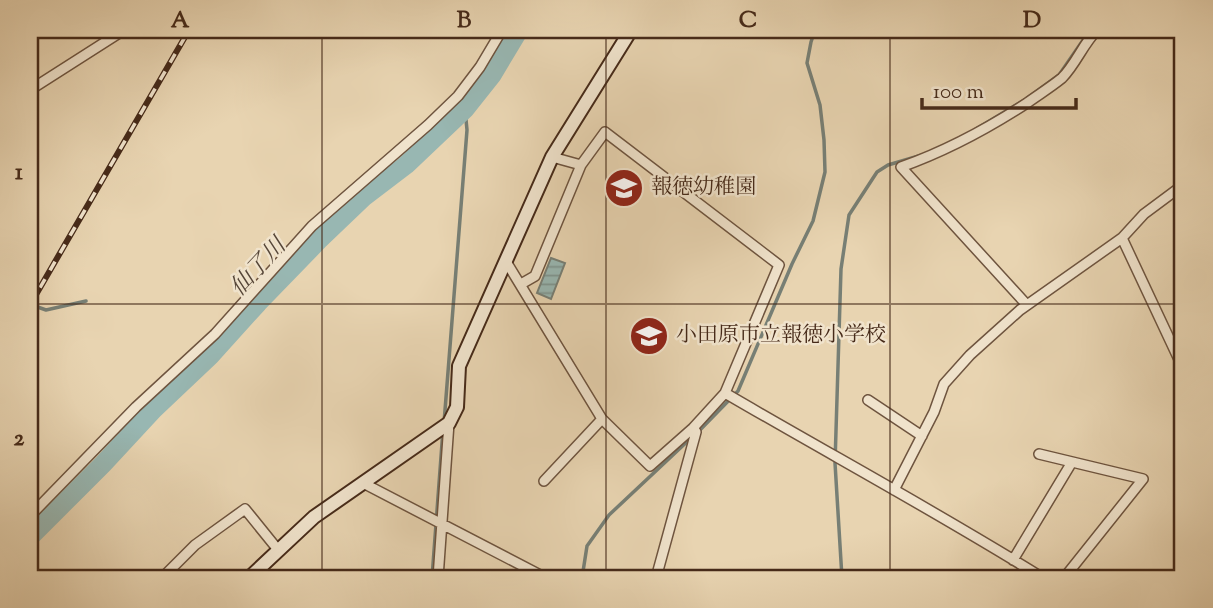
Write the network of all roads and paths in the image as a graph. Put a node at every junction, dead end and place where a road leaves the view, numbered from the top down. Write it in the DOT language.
graph roads {
  1 [pos="124,30"];
  2 [pos="502,30"];
  3 [pos="631,30"];
  4 [pos="1097,30"];
  5 [pos="30,90"];
  6 [pos="552,157"];
  7 [pos="581,165"];
  8 [pos="1183,185"];
  9 [pos="1122,238"];
  10 [pos="507,262"];
  11 [pos="521,284"];
  12 [pos="1027,305"];
  13 [pos="1183,368"];
  14 [pos="725,393"];
  15 [pos="868,400"];
  16 [pos="602,419"];
  17 [pos="444,427"];
  18 [pos="693,428"];
  19 [pos="922,436"];
  20 [pos="1039,454"];
  21 [pos="1072,462"];
  22 [pos="544,481"];
  23 [pos="363,484"];
  24 [pos="894,490"];
  25 [pos="30,516"];
  26 [pos="442,523"];
  27 [pos="279,551"];
  28 [pos="1013,560"];
  29 [pos="539,577"];
  30 [pos="162,578"];
  31 [pos="249,578"];
  32 [pos="438,578"];
  33 [pos="656,578"];
  34 [pos="1043,578"];
  35 [pos="1064,578"];
  1 -- 5 [label="street"];
  2 -- 25 [label="street"];
  3 -- 6 [label="street"];
  4 -- 12 [label="street"];
  6 -- 7 [label="street"];
  6 -- 10 [label="street"];
  7 -- 11 [label="street"];
  7 -- 14 [label="street"];
  8 -- 9 [label="street"];
  9 -- 12 [label="street"];
  9 -- 13 [label="street"];
  10 -- 11 [label="street"];
  10 -- 17 [label="street"];
  11 -- 16 [label="street"];
  12 -- 19 [label="street"];
  14 -- 18 [label="street"];
  14 -- 24 [label="street"];
  15 -- 19 [label="street"];
  16 -- 18 [label="street"];
  16 -- 22 [label="street"];
  17 -- 23 [label="street"];
  17 -- 26 [label="street"];
  18 -- 33 [label="street"];
  19 -- 24 [label="street"];
  20 -- 21 [label="street"];
  21 -- 28 [label="street"];
  21 -- 35 [label="street"];
  23 -- 26 [label="street"];
  23 -- 27 [label="street"];
  24 -- 28 [label="street"];
  26 -- 29 [label="street"];
  26 -- 32 [label="street"];
  27 -- 30 [label="street"];
  27 -- 31 [label="street"];
  28 -- 34 [label="street"];
}
